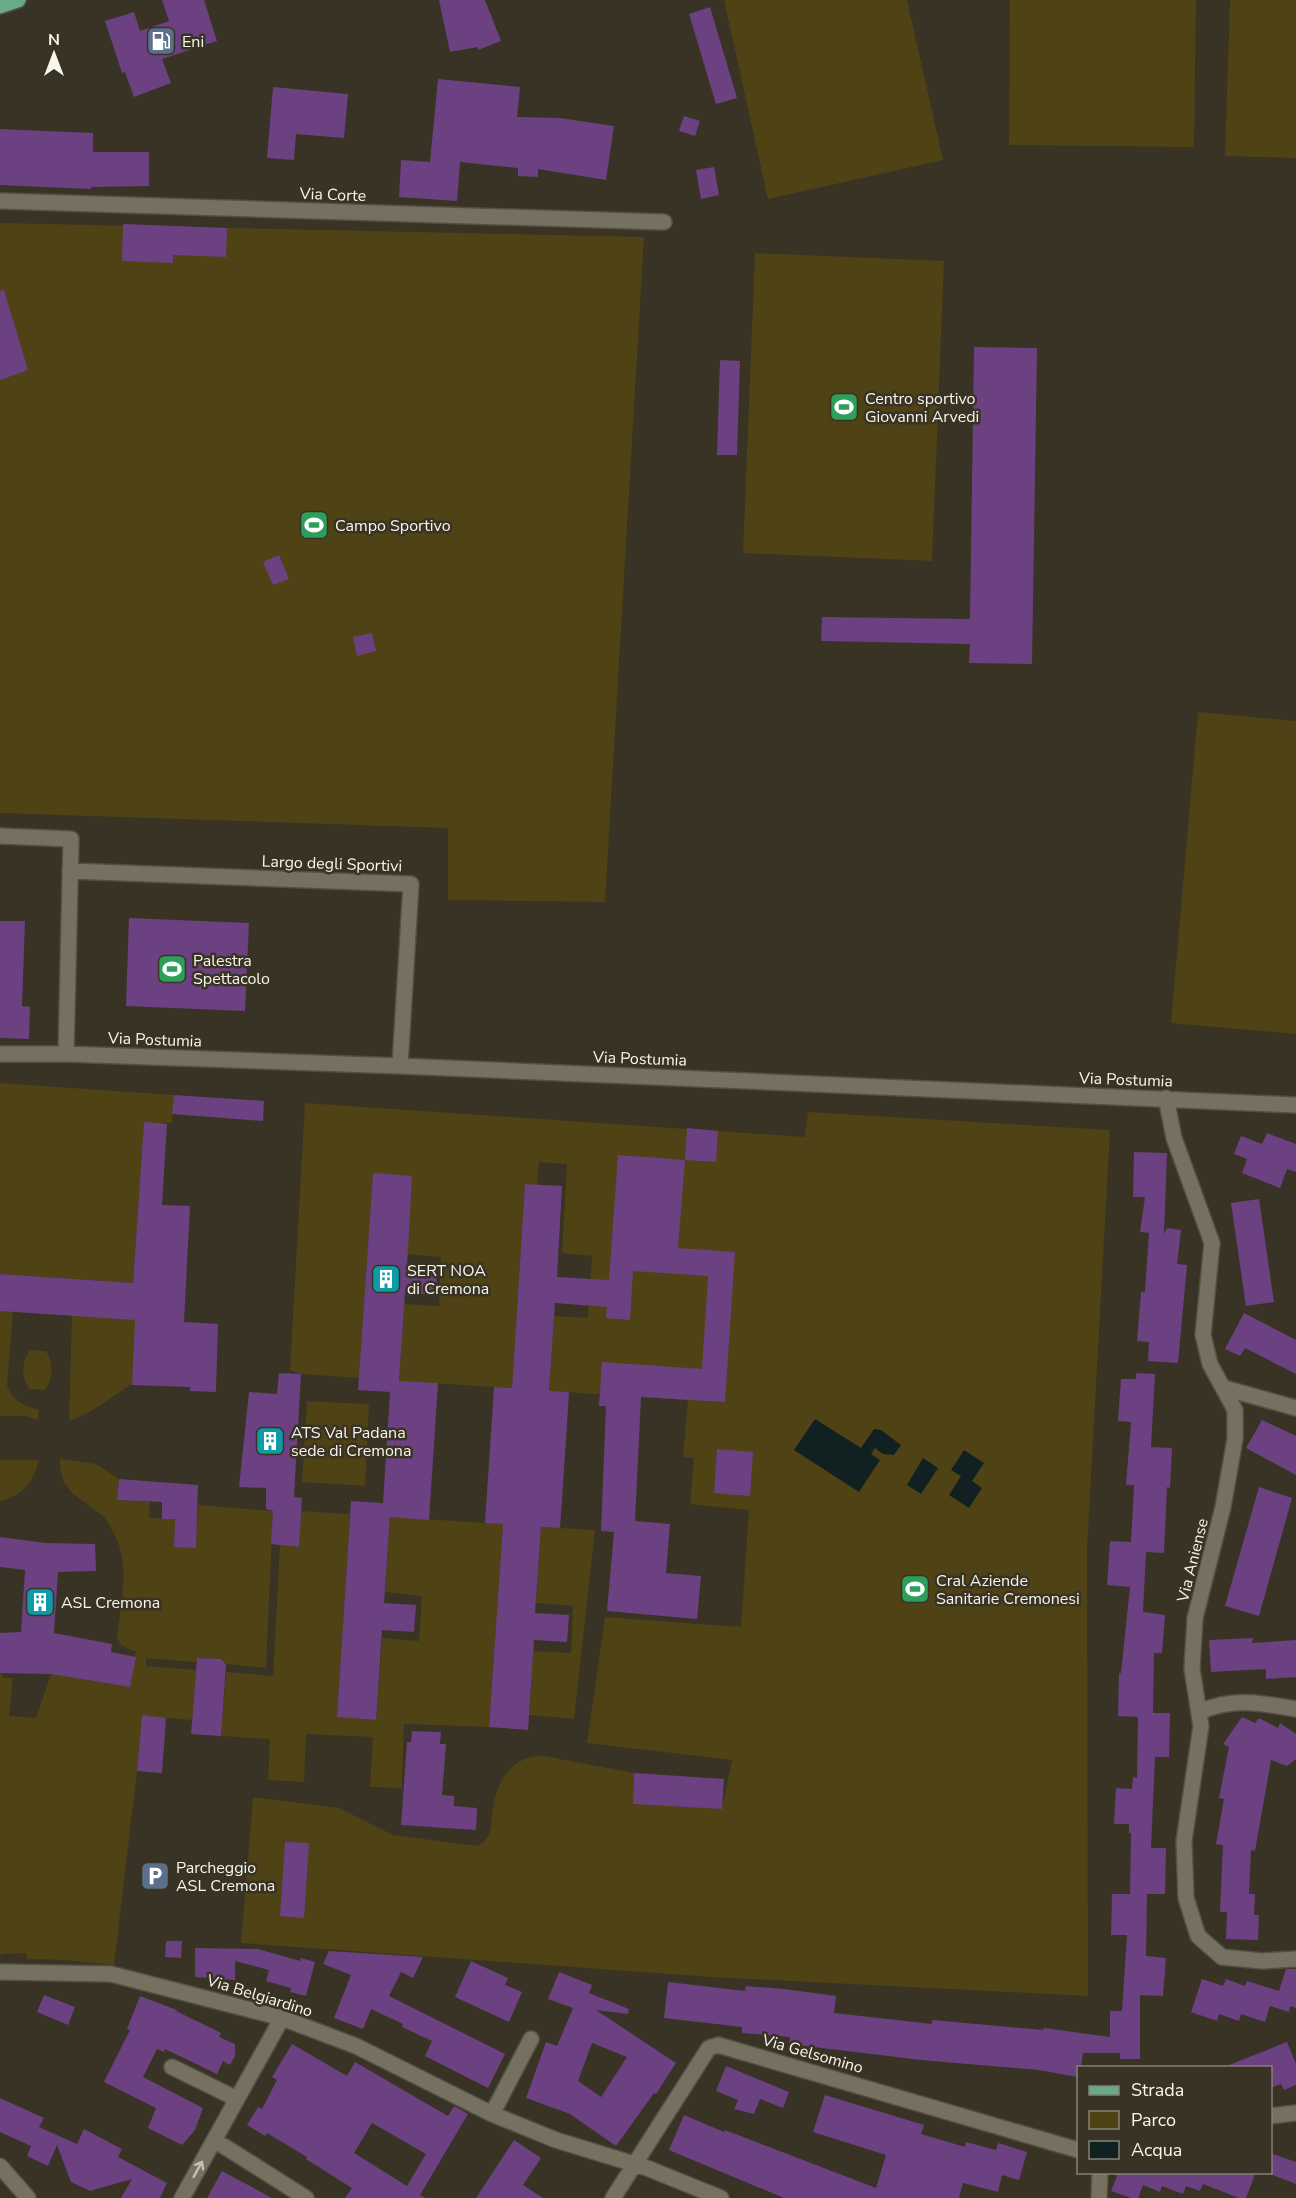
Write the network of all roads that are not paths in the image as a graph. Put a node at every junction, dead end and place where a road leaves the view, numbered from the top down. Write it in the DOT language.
graph roads {
  1 [pos="18,0"];
  2 [pos="0,6"];
  3 [pos="0,201"];
  4 [pos="664,222"];
  5 [pos="0,836"];
  6 [pos="70,871"];
  7 [pos="0,1054"];
  8 [pos="66,1054"];
  9 [pos="400,1066"];
  10 [pos="1166,1098"];
  11 [pos="1296,1103"];
  12 [pos="1224,1388"];
  13 [pos="1296,1408"];
  14 [pos="1296,1709"];
  15 [pos="1199,1712"];
  16 [pos="1296,1959"];
  17 [pos="0,1972"];
  18 [pos="282,2018"];
  19 [pos="531,2039"];
  20 [pos="172,2067"];
  21 [pos="237,2099"];
  22 [pos="1296,2113"];
  23 [pos="492,2114"];
  24 [pos="1272,2116"];
  25 [pos="214,2140"];
  26 [pos="1077,2150"];
  27 [pos="634,2164"];
  28 [pos="0,2166"];
  29 [pos="1100,2174"];
  30 [pos="16,2190"];
  31 [pos="28,2198"];
  32 [pos="182,2198"];
  33 [pos="306,2198"];
  34 [pos="613,2198"];
  35 [pos="721,2198"];
  36 [pos="1099,2198"];
  1 -- 2 [label="main road"];
  3 -- 4 [label="street, Via Corte"];
  5 -- 6 [label="street"];
  6 -- 8 [label="street"];
  6 -- 9 [label="street, Largo degli Sportivi"];
  7 -- 8 [label="street, Via Postumia"];
  8 -- 9 [label="street, Via Postumia"];
  9 -- 10 [label="street, Via Postumia"];
  10 -- 11 [label="street, Via Postumia"];
  10 -- 12 [label="street, Via Aniense"];
  12 -- 13 [label="street"];
  12 -- 15 [label="street, Via Aniense"];
  14 -- 15 [label="street"];
  15 -- 16 [label="street, Via Aniense"];
  17 -- 18 [label="street, Via Belgiardino"];
  18 -- 21 [label="street"];
  18 -- 23 [label="street, Via Belgiardino"];
  19 -- 23 [label="street"];
  20 -- 21 [label="street"];
  21 -- 25 [label="street"];
  22 -- 24 [label="street"];
  23 -- 27 [label="street, Via Belgiardino"];
  32 -- 25 [label="street, one-way"];
  25 -- 33 [label="street"];
  26 -- 27 [label="street, Via Gelsomino"];
  27 -- 34 [label="street, Via Gelsomino"];
  27 -- 35 [label="street, Via Belgiardino"];
  28 -- 30 [label="street"];
  29 -- 36 [label="street"];
  30 -- 31 [label="street"];
}
